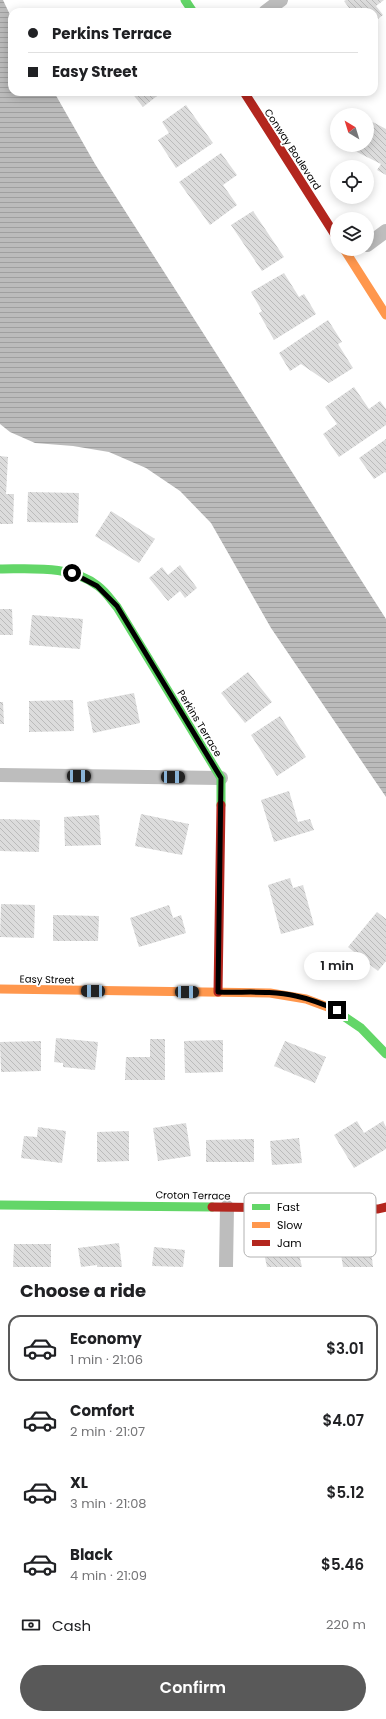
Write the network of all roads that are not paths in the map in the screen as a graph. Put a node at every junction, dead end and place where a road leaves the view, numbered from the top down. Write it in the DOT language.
graph roads {
  1 [pos="280,0"];
  2 [pos="270,8"];
  3 [pos="247,96"];
  4 [pos="330,227"];
  5 [pos="386,231"];
  6 [pos="374,240"];
  7 [pos="348,256"];
  8 [pos="386,315"];
  9 [pos="0,569"];
  10 [pos="0,775"];
  11 [pos="221,778"];
  12 [pos="0,989"];
  13 [pos="218,992"];
  14 [pos="386,1054"];
  15 [pos="0,1204"];
  16 [pos="227,1207"];
  17 [pos="244,1207"];
  18 [pos="386,1207"];
  19 [pos="376,1209"];
  20 [pos="226,1267"];
  1 -- 2 [label="street"];
  3 -- 4 [label="street, Conway Boulevard"];
  5 -- 6 [label="street"];
  7 -- 8 [label="street"];
  9 -- 11 [label="street, Perkins Terrace"];
  10 -- 11 [label="street"];
  11 -- 13 [label="street"];
  12 -- 13 [label="street, Easy Street"];
  13 -- 14 [label="street, Easy Street"];
  15 -- 16 [label="street, Croton Terrace"];
  16 -- 17 [label="street, Croton Terrace"];
  16 -- 20 [label="street"];
  18 -- 19 [label="street, Croton Terrace"];
}
